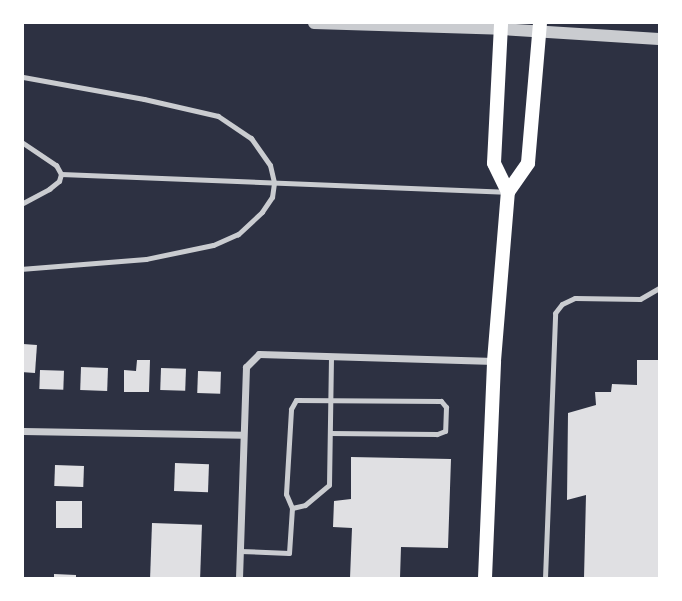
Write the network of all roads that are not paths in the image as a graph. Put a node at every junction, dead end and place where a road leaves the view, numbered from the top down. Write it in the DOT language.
graph roads {
  1 [pos="314,23"];
  2 [pos="412,25"];
  3 [pos="501,26"];
  4 [pos="539,27"];
  5 [pos="659,39"];
  6 [pos="23,77"];
  7 [pos="23,143"];
  8 [pos="61,174"];
  9 [pos="274,183"];
  10 [pos="508,192"];
  11 [pos="23,203"];
  12 [pos="23,269"];
  13 [pos="659,288"];
  14 [pos="331,356"];
  15 [pos="494,361"];
  16 [pos="330,398"];
  17 [pos="23,431"];
  18 [pos="330,433"];
  19 [pos="243,435"];
  20 [pos="292,508"];
  21 [pos="240,551"];
  22 [pos="239,578"];
  23 [pos="485,578"];
  24 [pos="545,578"];
  1 -- 2 [label="street"];
  2 -- 3 [label="street"];
  3 -- 4 [label="street"];
  3 -- 10 [label="main road"];
  4 -- 5 [label="street"];
  4 -- 10 [label="main road"];
  6 -- 9 [label="lane"];
  7 -- 8 [label="lane"];
  8 -- 9 [label="lane"];
  8 -- 11 [label="lane"];
  9 -- 10 [label="lane"];
  9 -- 12 [label="lane"];
  10 -- 15 [label="main road"];
  13 -- 24 [label="lane"];
  14 -- 15 [label="street"];
  14 -- 16 [label="lane"];
  14 -- 19 [label="street"];
  15 -- 23 [label="main road"];
  16 -- 18 [label="lane"];
  16 -- 18 [label="lane"];
  16 -- 20 [label="lane"];
  17 -- 19 [label="street"];
  18 -- 20 [label="lane"];
  19 -- 21 [label="street"];
  20 -- 21 [label="lane"];
  21 -- 22 [label="street"];
}
